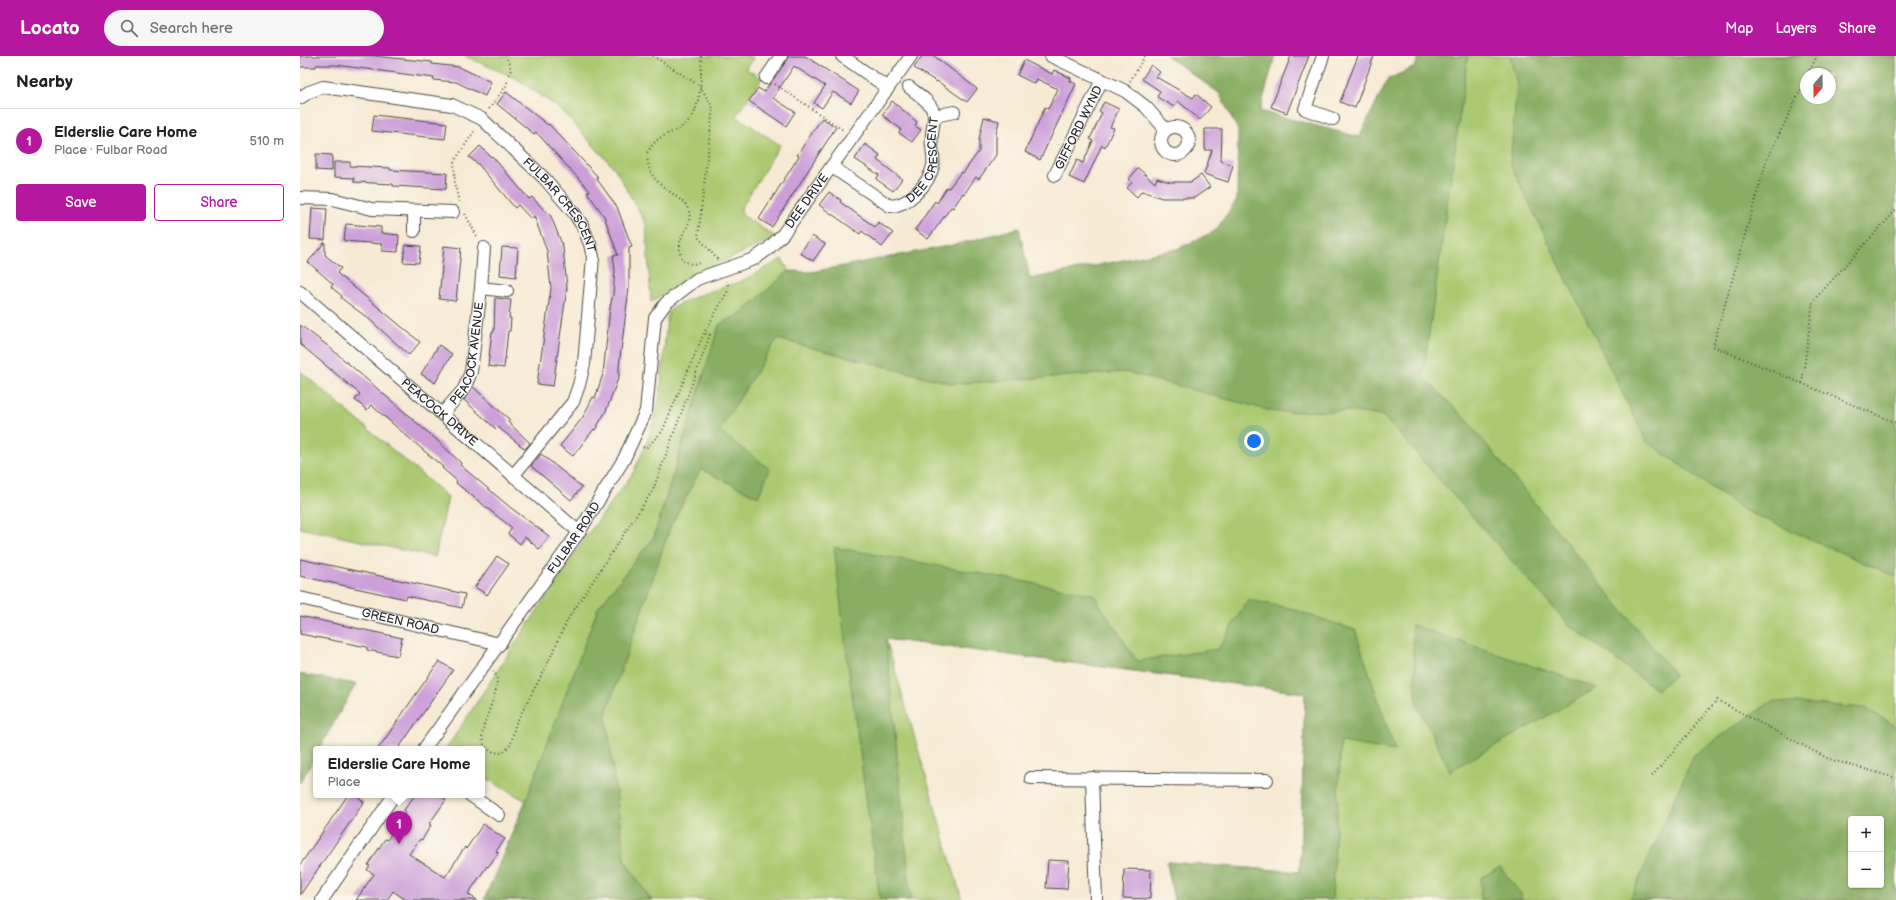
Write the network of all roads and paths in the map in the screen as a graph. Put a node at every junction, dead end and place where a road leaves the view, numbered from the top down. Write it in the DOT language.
graph roads {
  1 [pos="506,56"];
  2 [pos="653,56"];
  3 [pos="701,56"];
  4 [pos="781,56"];
  5 [pos="842,56"];
  6 [pos="911,56"];
  7 [pos="1051,56"];
  8 [pos="1145,56"];
  9 [pos="1323,56"];
  10 [pos="1817,56"];
  11 [pos="1811,68"];
  12 [pos="766,78"];
  13 [pos="1132,78"];
  14 [pos="1102,80"];
  15 [pos="700,86"];
  16 [pos="909,87"];
  17 [pos="888,88"];
  18 [pos="1800,91"];
  19 [pos="300,98"];
  20 [pos="954,112"];
  21 [pos="934,116"];
  22 [pos="482,119"];
  23 [pos="1333,119"];
  24 [pos="1166,130"];
  25 [pos="854,137"];
  26 [pos="832,167"];
  27 [pos="1054,175"];
  28 [pos="300,198"];
  29 [pos="1896,210"];
  30 [pos="414,211"];
  31 [pos="453,212"];
  32 [pos="414,231"];
  33 [pos="484,248"];
  34 [pos="705,263"];
  35 [pos="726,269"];
  36 [pos="481,288"];
  37 [pos="507,291"];
  38 [pos="300,292"];
  39 [pos="666,303"];
  40 [pos="704,333"];
  41 [pos="1802,383"];
  42 [pos="443,413"];
  43 [pos="1896,423"];
  44 [pos="633,442"];
  45 [pos="513,476"];
  46 [pos="579,532"];
  47 [pos="300,598"];
  48 [pos="500,644"];
  49 [pos="485,664"];
  50 [pos="426,746"];
  51 [pos="1652,776"];
  52 [pos="1031,778"];
  53 [pos="1092,778"];
  54 [pos="1896,778"];
  55 [pos="1267,780"];
  56 [pos="392,798"];
  57 [pos="474,798"];
  58 [pos="499,815"];
  59 [pos="322,900"];
  60 [pos="1096,900"];
  1 -- 22 [label="path"];
  2 -- 15 [label="path"];
  3 -- 15 [label="path"];
  4 -- 12 [label="street"];
  5 -- 17 [label="street"];
  6 -- 17 [label="street, DEE DRIVE"];
  7 -- 14 [label="street, GIFFORD WYND"];
  8 -- 13 [label="path"];
  9 -- 23 [label="street"];
  10 -- 11 [label="path"];
  12 -- 25 [label="path"];
  14 -- 24 [label="street, GIFFORD WYND"];
  14 -- 27 [label="street, GIFFORD WYND"];
  15 -- 34 [label="path"];
  15 -- 35 [label="path"];
  16 -- 21 [label="street, DEE CRESCENT"];
  17 -- 25 [label="street, DEE DRIVE"];
  18 -- 41 [label="path"];
  19 -- 22 [label="street, FULBAR CRESCENT"];
  20 -- 21 [label="street"];
  21 -- 26 [label="street, DEE CRESCENT"];
  22 -- 33 [label="path"];
  22 -- 45 [label="street, FULBAR CRESCENT"];
  25 -- 26 [label="street, DEE DRIVE"];
  26 -- 35 [label="street, DEE DRIVE"];
  28 -- 30 [label="street"];
  29 -- 41 [label="path"];
  30 -- 31 [label="street"];
  30 -- 32 [label="street"];
  33 -- 36 [label="street, PEACOCK AVENUE"];
  35 -- 39 [label="street, DEE DRIVE"];
  35 -- 40 [label="path"];
  36 -- 37 [label="street, PEACOCK AVENUE"];
  36 -- 42 [label="street, PEACOCK AVENUE"];
  38 -- 42 [label="street, PEACOCK DRIVE"];
  39 -- 44 [label="street, FULBAR ROAD"];
  40 -- 44 [label="path"];
  40 -- 49 [label="path"];
  41 -- 43 [label="path"];
  42 -- 45 [label="street, PEACOCK DRIVE"];
  44 -- 46 [label="street, FULBAR ROAD"];
  45 -- 46 [label="street, PEACOCK DRIVE"];
  46 -- 48 [label="street, FULBAR ROAD"];
  47 -- 48 [label="street, GREEN ROAD"];
  48 -- 49 [label="street, FULBAR ROAD"];
  49 -- 50 [label="street, FULBAR ROAD"];
  51 -- 54 [label="path"];
  52 -- 53 [label="street"];
  53 -- 55 [label="street"];
  53 -- 60 [label="street"];
  56 -- 59 [label="street"];
  57 -- 58 [label="street"];
}
